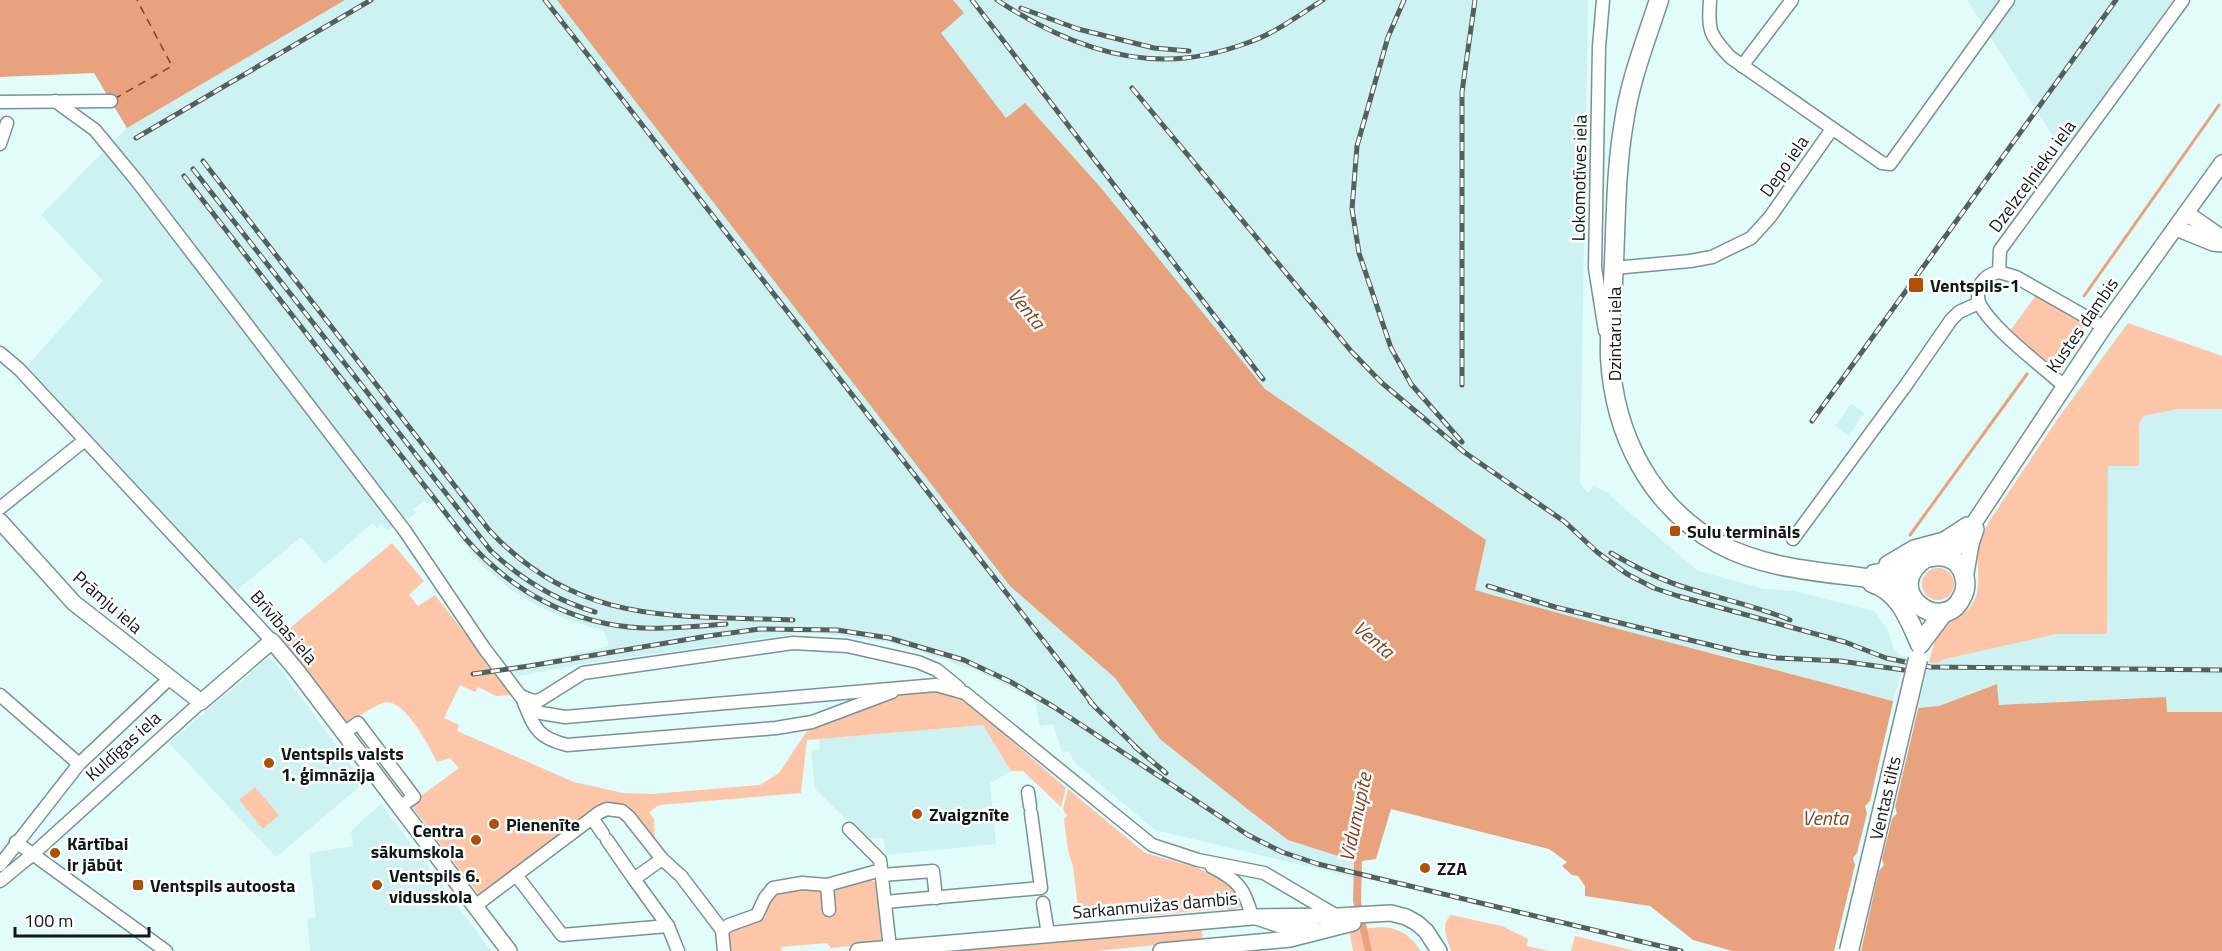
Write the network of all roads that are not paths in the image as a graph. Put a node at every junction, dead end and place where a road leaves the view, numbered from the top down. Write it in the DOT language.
graph roads {
  1 [pos="1603,0"];
  2 [pos="1659,0"];
  3 [pos="1710,0"];
  4 [pos="1792,0"];
  5 [pos="2008,0"];
  6 [pos="2183,0"];
  7 [pos="1742,66"];
  8 [pos="56,101"];
  9 [pos="111,101"];
  10 [pos="0,102"];
  11 [pos="7,123"];
  12 [pos="1832,129"];
  13 [pos="0,144"];
  14 [pos="2222,163"];
  15 [pos="2186,213"];
  16 [pos="2176,228"];
  17 [pos="2222,238"];
  18 [pos="2222,244"];
  19 [pos="1614,268"];
  20 [pos="1999,272"];
  21 [pos="1979,303"];
  22 [pos="2104,327"];
  23 [pos="1610,355"];
  24 [pos="3,360"];
  25 [pos="2064,386"];
  26 [pos="85,440"];
  27 [pos="0,508"];
  28 [pos="1981,514"];
  29 [pos="0,521"];
  30 [pos="1793,539"];
  31 [pos="1933,556"];
  32 [pos="1842,574"];
  33 [pos="1965,579"];
  34 [pos="1908,585"];
  35 [pos="1915,603"];
  36 [pos="1944,612"];
  37 [pos="272,641"];
  38 [pos="1919,652"];
  39 [pos="170,678"];
  40 [pos="909,686"];
  41 [pos="965,693"];
  42 [pos="0,695"];
  43 [pos="521,696"];
  44 [pos="201,702"];
  45 [pos="79,764"];
  46 [pos="1028,792"];
  47 [pos="592,818"];
  48 [pos="849,829"];
  49 [pos="16,842"];
  50 [pos="33,854"];
  51 [pos="662,859"];
  52 [pos="1198,860"];
  53 [pos="0,865"];
  54 [pos="881,872"];
  55 [pos="1264,873"];
  56 [pos="516,875"];
  57 [pos="634,879"];
  58 [pos="0,881"];
  59 [pos="826,885"];
  60 [pos="1042,896"];
  61 [pos="1246,896"];
  62 [pos="936,898"];
  63 [pos="885,902"];
  64 [pos="475,906"];
  65 [pos="829,910"];
  66 [pos="1252,916"];
  67 [pos="1375,917"];
  68 [pos="1345,919"];
  69 [pos="668,926"];
  70 [pos="722,930"];
  71 [pos="1321,930"];
  72 [pos="1048,934"];
  73 [pos="1291,945"];
  74 [pos="890,948"];
  75 [pos="166,951"];
  76 [pos="509,951"];
  77 [pos="678,951"];
  78 [pos="724,951"];
  79 [pos="858,951"];
  80 [pos="1161,951"];
  81 [pos="1426,951"];
  82 [pos="1439,951"];
  83 [pos="1849,951"];
  1 -- 23 [label="street, Lokomotīves iela"];
  2 -- 19 [label="highway, Dzintaru iela"];
  3 -- 7 [label="street"];
  4 -- 7 [label="street"];
  5 -- 12 [label="street, Depo iela"];
  6 -- 20 [label="street, Dzelzceļnieku iela"];
  7 -- 12 [label="street"];
  8 -- 9 [label="street"];
  8 -- 10 [label="street"];
  8 -- 43 [label="street"];
  11 -- 13 [label="street"];
  12 -- 19 [label="street, Depo iela"];
  14 -- 15 [label="main road, Kustes dambis"];
  15 -- 16 [label="main road, Kustes dambis"];
  15 -- 17 [label="main road"];
  16 -- 18 [label="main road"];
  16 -- 22 [label="main road, Kustes dambis"];
  19 -- 23 [label="highway, Dzintaru iela"];
  20 -- 21 [label="street"];
  20 -- 22 [label="street"];
  21 -- 25 [label="street"];
  21 -- 30 [label="street"];
  22 -- 25 [label="main road, Kustes dambis"];
  23 -- 32 [label="highway, Dzintaru iela"];
  24 -- 26 [label="street, Brīvības iela"];
  25 -- 28 [label="main road, Kustes dambis"];
  26 -- 27 [label="street"];
  26 -- 37 [label="street, Brīvības iela"];
  28 -- 31 [label="main road"];
  28 -- 32 [label="main road"];
  28 -- 33 [label="main road"];
  29 -- 39 [label="main road, Prāmju iela"];
  31 -- 32 [label="highway"];
  31 -- 33 [label="highway"];
  31 -- 34 [label="highway"];
  32 -- 34 [label="highway"];
  32 -- 38 [label="highway"];
  33 -- 36 [label="highway"];
  34 -- 35 [label="highway"];
  35 -- 36 [label="highway"];
  35 -- 38 [label="highway"];
  36 -- 38 [label="highway"];
  37 -- 44 [label="main road, Kuldīgas iela"];
  37 -- 64 [label="main road, Brīvības iela"];
  38 -- 83 [label="highway, Ventas tilts, bridge"];
  39 -- 44 [label="main road, Prāmju iela"];
  39 -- 45 [label="street, Kuldīgas iela"];
  40 -- 41 [label="street"];
  40 -- 43 [label="street"];
  40 -- 43 [label="street"];
  41 -- 43 [label="street"];
  41 -- 52 [label="street"];
  42 -- 45 [label="street"];
  44 -- 50 [label="street, Kuldīgas iela"];
  45 -- 49 [label="street, Kuldīgas iela"];
  46 -- 60 [label="street"];
  47 -- 51 [label="street"];
  47 -- 56 [label="street"];
  47 -- 57 [label="street"];
  48 -- 54 [label="street"];
  49 -- 50 [label="street"];
  49 -- 53 [label="street, Kuldīgas iela"];
  50 -- 58 [label="street, Kuldīgas iela"];
  50 -- 75 [label="street"];
  51 -- 57 [label="street"];
  51 -- 70 [label="street"];
  52 -- 55 [label="street"];
  52 -- 61 [label="street"];
  54 -- 59 [label="street"];
  54 -- 62 [label="street"];
  54 -- 63 [label="street"];
  55 -- 61 [label="street"];
  55 -- 68 [label="street"];
  56 -- 64 [label="street"];
  56 -- 69 [label="street"];
  57 -- 69 [label="street"];
  59 -- 65 [label="street"];
  59 -- 70 [label="street"];
  60 -- 62 [label="street"];
  60 -- 72 [label="street"];
  61 -- 66 [label="street"];
  62 -- 63 [label="street"];
  63 -- 74 [label="street"];
  64 -- 76 [label="main road, Brīvības iela"];
  66 -- 68 [label="main road, Sarkanmuižas dambis"];
  66 -- 71 [label="street"];
  66 -- 72 [label="main road, Sarkanmuižas dambis"];
  67 -- 68 [label="main road, Sarkanmuižas dambis"];
  67 -- 81 [label="main road, Sarkanmuižas dambis"];
  67 -- 82 [label="main road, Sarkanmuižas dambis"];
  68 -- 71 [label="main road, Sarkanmuižas dambis"];
  69 -- 77 [label="street"];
  70 -- 78 [label="street"];
  71 -- 73 [label="main road, Sarkanmuižas dambis"];
  72 -- 74 [label="main road, Sarkanmuižas dambis"];
  73 -- 80 [label="main road, Sarkanmuižas dambis"];
  74 -- 79 [label="main road, Sarkanmuižas dambis"];
}
